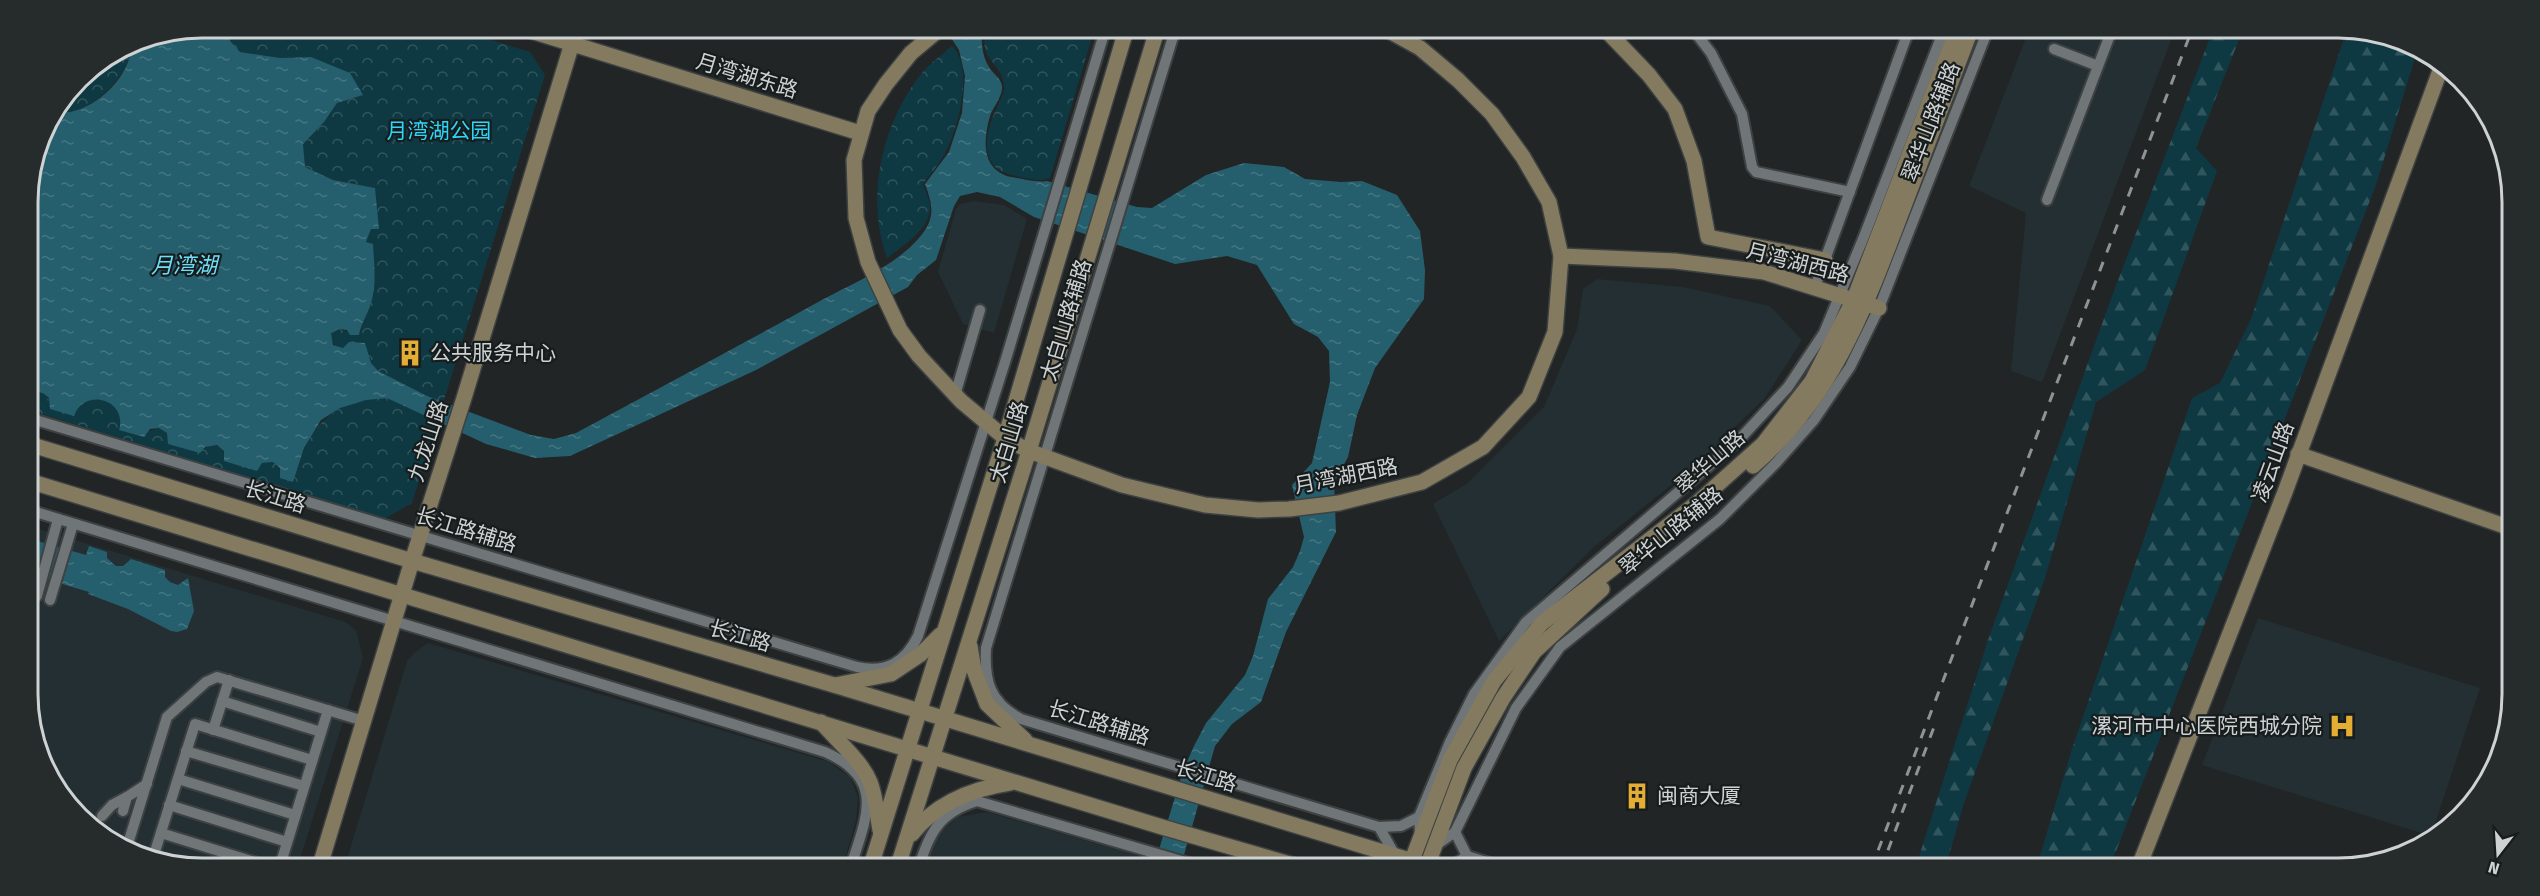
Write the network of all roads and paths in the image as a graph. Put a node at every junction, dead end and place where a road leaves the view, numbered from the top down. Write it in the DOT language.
graph roads {
  1 [pos="555,38"];
  2 [pos="574,38"];
  3 [pos="928,38"];
  4 [pos="1103,38"];
  5 [pos="1124,38"];
  6 [pos="1155,38"];
  7 [pos="1173,38"];
  8 [pos="1402,38"];
  9 [pos="1614,38"];
  10 [pos="1699,38"];
  11 [pos="1906,38"];
  12 [pos="1942,38"];
  13 [pos="1954,38"];
  14 [pos="1968,38"];
  15 [pos="1984,38"];
  16 [pos="2109,38"];
  17 [pos="572,43"];
  18 [pos="2054,49"];
  19 [pos="2098,66"];
  20 [pos="2439,72"];
  21 [pos="860,133"];
  22 [pos="1850,192"];
  23 [pos="2047,200"];
  24 [pos="1561,256"];
  25 [pos="1825,260"];
  26 [pos="1815,287"];
  27 [pos="1860,301"];
  28 [pos="980,310"];
  29 [pos="955,394"];
  30 [pos="38,421"];
  31 [pos="986,422"];
  32 [pos="1005,438"];
  33 [pos="38,447"];
  34 [pos="1029,451"];
  35 [pos="2298,454"];
  36 [pos="1044,456"];
  37 [pos="38,484"];
  38 [pos="38,513"];
  39 [pos="58,519"];
  40 [pos="73,524"];
  41 [pos="2502,525"];
  42 [pos="420,537"];
  43 [pos="412,561"];
  44 [pos="38,589"];
  45 [pos="402,594"];
  46 [pos="50,600"];
  47 [pos="394,620"];
  48 [pos="942,633"];
  49 [pos="969,641"];
  50 [pos="229,680"];
  51 [pos="834,685"];
  52 [pos="993,694"];
  53 [pos="222,701"];
  54 [pos="328,710"];
  55 [pos="918,711"];
  56 [pos="944,719"];
  57 [pos="364,721"];
  58 [pos="821,722"];
  59 [pos="213,730"];
  60 [pos="321,732"];
  61 [pos="1030,744"];
  62 [pos="906,748"];
  63 [pos="186,751"];
  64 [pos="932,757"];
  65 [pos="312,760"];
  66 [pos="178,779"];
  67 [pos="1017,782"];
  68 [pos="147,784"];
  69 [pos="304,786"];
  70 [pos="127,797"];
  71 [pos="170,805"];
  72 [pos="123,811"];
  73 [pos="295,815"];
  74 [pos="102,816"];
  75 [pos="1419,817"];
  76 [pos="1379,827"];
  77 [pos="1455,832"];
  78 [pos="161,833"];
  79 [pos="880,834"];
  80 [pos="1420,838"];
  81 [pos="906,841"];
  82 [pos="129,842"];
  83 [pos="287,842"];
  84 [pos="1434,846"];
  85 [pos="156,852"];
  86 [pos="1395,855"];
  87 [pos="1467,856"];
  88 [pos="242,858"];
  89 [pos="282,858"];
  90 [pos="322,858"];
  91 [pos="853,858"];
  92 [pos="873,858"];
  93 [pos="901,858"];
  94 [pos="922,858"];
  95 [pos="1175,858"];
  96 [pos="1268,858"];
  97 [pos="1400,858"];
  98 [pos="1412,858"];
  99 [pos="1432,858"];
  100 [pos="1464,858"];
  101 [pos="1473,858"];
  102 [pos="2142,858"];
  1 -- 17 [label="main road, 月湾湖东路"];
  2 -- 17 [label="main road, 九龙山路"];
  3 -- 21 [label="main road"];
  4 -- 31 [label="street"];
  5 -- 32 [label="main road, 太白山路"];
  6 -- 34 [label="main road, 太白山路"];
  7 -- 36 [label="street, 太白山路辅路"];
  8 -- 24 [label="main road, 月湾湖西路"];
  9 -- 25 [label="main road"];
  10 -- 22 [label="street"];
  11 -- 22 [label="street"];
  12 -- 27 [label="street, 翠华山路辅路"];
  13 -- 27 [label="main road, 翠华山路"];
  14 -- 27 [label="main road, 翠华山路"];
  15 -- 27 [label="street, 翠华山路辅路"];
  16 -- 19 [label="street"];
  17 -- 21 [label="main road, 月湾湖东路"];
  17 -- 42 [label="main road, 九龙山路"];
  18 -- 19 [label="street"];
  19 -- 23 [label="street"];
  20 -- 35 [label="main road, 凌云山路"];
  21 -- 29 [label="main road"];
  22 -- 25 [label="street"];
  24 -- 26 [label="main road, 月湾湖西路"];
  24 -- 36 [label="main road, 月湾湖西路"];
  25 -- 26 [label="street"];
  26 -- 27 [label="main road, 月湾湖西路"];
  27 -- 75 [label="street, 翠华山路辅路"];
  27 -- 77 [label="street, 翠华山路辅路"];
  27 -- 80 [label="main road, 翠华山路"];
  27 -- 84 [label="main road, 翠华山路"];
  28 -- 29 [label="street"];
  29 -- 31 [label="main road"];
  30 -- 42 [label="street, 长江路辅路"];
  31 -- 32 [label="main road"];
  31 -- 42 [label="street, 长江路辅路"];
  32 -- 34 [label="main road, 月湾湖西路"];
  32 -- 48 [label="main road, 太白山路"];
  33 -- 43 [label="main road, 长江路"];
  34 -- 36 [label="main road, 月湾湖西路"];
  34 -- 49 [label="main road, 太白山路"];
  35 -- 41 [label="main road"];
  35 -- 102 [label="main road, 凌云山路"];
  36 -- 52 [label="street, 太白山路辅路"];
  37 -- 45 [label="main road"];
  38 -- 39 [label="street"];
  39 -- 40 [label="street"];
  39 -- 44 [label="street"];
  40 -- 46 [label="street"];
  40 -- 47 [label="street"];
  42 -- 43 [label="main road, 九龙山路"];
  43 -- 45 [label="main road, 九龙山路"];
  43 -- 51 [label="main road, 长江路"];
  45 -- 47 [label="main road, 九龙山路"];
  45 -- 58 [label="main road"];
  47 -- 57 [label="main road, 九龙山路"];
  47 -- 91 [label="street"];
  48 -- 51 [label="main road"];
  48 -- 55 [label="main road, 太白山路"];
  49 -- 56 [label="main road, 太白山路"];
  49 -- 61 [label="main road"];
  50 -- 53 [label="street"];
  50 -- 54 [label="street"];
  50 -- 68 [label="street"];
  51 -- 55 [label="main road, 长江路"];
  52 -- 76 [label="street, 长江路辅路"];
  53 -- 59 [label="street"];
  53 -- 60 [label="street"];
  54 -- 57 [label="street"];
  54 -- 60 [label="street"];
  55 -- 56 [label="main road, 长江路"];
  55 -- 62 [label="main road, 太白山路"];
  56 -- 61 [label="main road, 长江路"];
  56 -- 64 [label="main road, 太白山路"];
  57 -- 90 [label="main road, 九龙山路"];
  58 -- 62 [label="main road"];
  58 -- 79 [label="main road"];
  59 -- 63 [label="street"];
  59 -- 65 [label="street"];
  60 -- 65 [label="street"];
  61 -- 86 [label="main road, 长江路"];
  62 -- 64 [label="main road"];
  62 -- 79 [label="main road, 太白山路"];
  63 -- 66 [label="street"];
  63 -- 69 [label="street"];
  64 -- 67 [label="main road"];
  64 -- 81 [label="main road, 太白山路"];
  65 -- 69 [label="street"];
  66 -- 71 [label="street"];
  66 -- 73 [label="street"];
  67 -- 81 [label="main road"];
  67 -- 96 [label="main road"];
  68 -- 70 [label="street"];
  68 -- 82 [label="street"];
  69 -- 73 [label="street"];
  70 -- 72 [label="street"];
  70 -- 74 [label="street"];
  71 -- 78 [label="street"];
  71 -- 83 [label="street"];
  73 -- 83 [label="street"];
  75 -- 76 [label="street"];
  75 -- 80 [label="street, 翠华山路辅路"];
  76 -- 86 [label="street"];
  77 -- 84 [label="street"];
  77 -- 87 [label="street"];
  78 -- 85 [label="street"];
  78 -- 88 [label="street"];
  79 -- 92 [label="main road, 太白山路"];
  80 -- 98 [label="main road, 翠华山路"];
  81 -- 93 [label="main road, 太白山路"];
  83 -- 89 [label="street"];
  84 -- 99 [label="main road, 翠华山路"];
  86 -- 97 [label="main road, 长江路"];
  87 -- 100 [label="street"];
  87 -- 101 [label="street"];
  94 -- 95 [label="street"];
}
